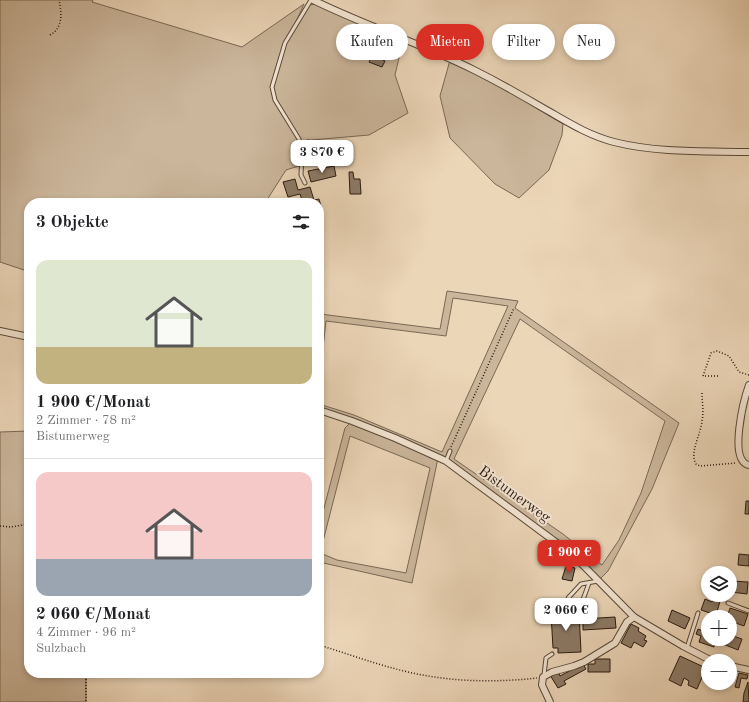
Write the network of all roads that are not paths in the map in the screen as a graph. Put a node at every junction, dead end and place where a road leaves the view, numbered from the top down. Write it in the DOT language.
graph roads {
  1 [pos="315,1"];
  2 [pos="749,152"];
  3 [pos="305,183"];
  4 [pos="0,331"];
  5 [pos="24,336"];
  6 [pos="749,385"];
  7 [pos="324,412"];
  8 [pos="450,451"];
  9 [pos="446,461"];
  10 [pos="749,465"];
  11 [pos="598,581"];
  12 [pos="589,583"];
  13 [pos="569,597"];
  14 [pos="728,603"];
  15 [pos="580,608"];
  16 [pos="562,609"];
  17 [pos="749,611"];
  18 [pos="570,612"];
  19 [pos="698,613"];
  20 [pos="634,616"];
  21 [pos="687,648"];
  22 [pos="552,654"];
  23 [pos="701,655"];
  24 [pos="737,667"];
  25 [pos="749,670"];
  26 [pos="543,677"];
  27 [pos="550,702"];
  1 -- 2 [label="street"];
  1 -- 3 [label="lane"];
  4 -- 5 [label="street"];
  6 -- 10 [label="street"];
  7 -- 9 [label="street, Bistumerweg"];
  8 -- 9 [label="lane"];
  9 -- 11 [label="street, Bistumerweg"];
  11 -- 12 [label="lane"];
  11 -- 20 [label="street, Bistumerweg"];
  12 -- 13 [label="lane"];
  12 -- 15 [label="lane"];
  13 -- 16 [label="lane"];
  13 -- 18 [label="lane"];
  14 -- 17 [label="lane"];
  19 -- 21 [label="lane"];
  20 -- 21 [label="street, Bistumerweg"];
  20 -- 26 [label="street"];
  21 -- 23 [label="street, Bistumerweg"];
  22 -- 26 [label="lane"];
  24 -- 25 [label="street"];
  26 -- 27 [label="street"];
}
